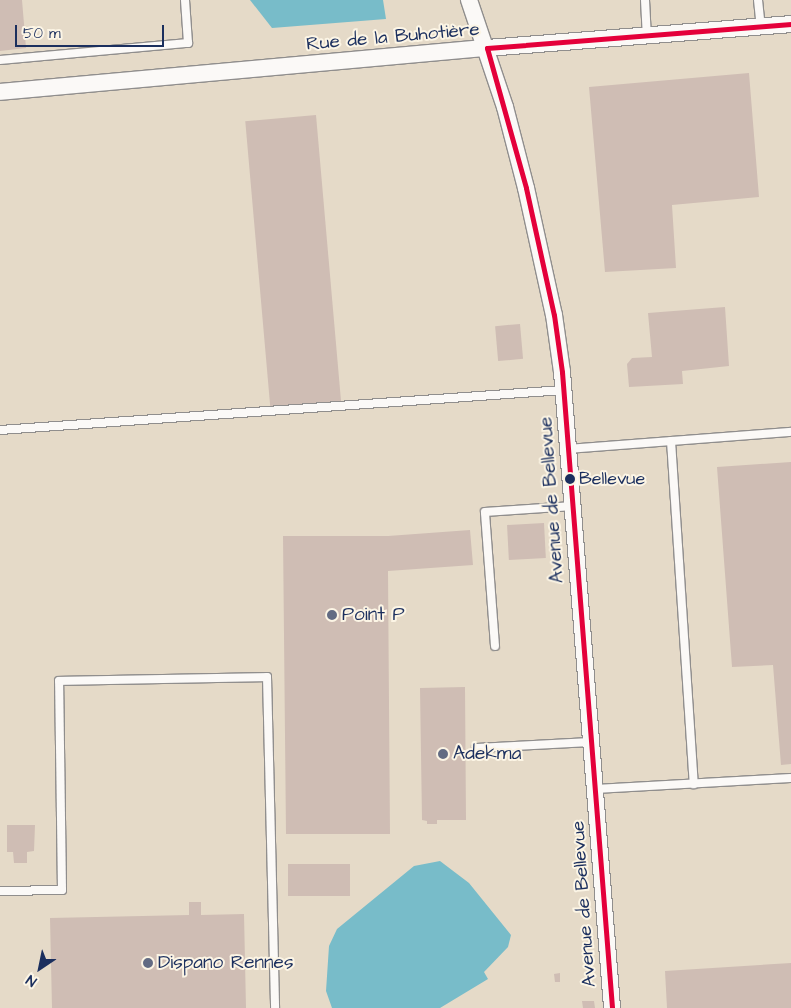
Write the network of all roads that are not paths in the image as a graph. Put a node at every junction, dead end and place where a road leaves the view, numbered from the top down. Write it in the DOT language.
graph roads {
  1 [pos="184,0"];
  2 [pos="470,0"];
  3 [pos="645,0"];
  4 [pos="758,0"];
  5 [pos="791,24"];
  6 [pos="761,28"];
  7 [pos="647,36"];
  8 [pos="487,48"];
  9 [pos="0,60"];
  10 [pos="0,92"];
  11 [pos="564,390"];
  12 [pos="0,430"];
  13 [pos="791,432"];
  14 [pos="672,441"];
  15 [pos="568,449"];
  16 [pos="573,506"];
  17 [pos="495,646"];
  18 [pos="591,742"];
  19 [pos="476,748"];
  20 [pos="791,778"];
  21 [pos="694,784"];
  22 [pos="595,789"];
  23 [pos="0,891"];
  24 [pos="276,1008"];
  25 [pos="612,1008"];
  1 -- 9 [label="lane"];
  2 -- 8 [label="street, Avenue de Bellevue"];
  3 -- 7 [label="lane"];
  4 -- 6 [label="lane"];
  5 -- 6 [label="street, Rue de la Buhotière"];
  6 -- 7 [label="street, Rue de la Buhotière"];
  7 -- 8 [label="street, Rue de la Buhotière"];
  8 -- 10 [label="street, Rue de la Buhotière"];
  8 -- 11 [label="street, Avenue de Bellevue"];
  11 -- 12 [label="lane"];
  11 -- 15 [label="street, Avenue de Bellevue"];
  13 -- 14 [label="lane"];
  14 -- 15 [label="lane"];
  14 -- 21 [label="lane"];
  15 -- 16 [label="street, Avenue de Bellevue"];
  16 -- 17 [label="lane"];
  16 -- 18 [label="street, Avenue de Bellevue"];
  18 -- 19 [label="lane"];
  18 -- 22 [label="street, Avenue de Bellevue"];
  20 -- 21 [label="lane"];
  21 -- 22 [label="lane"];
  22 -- 25 [label="street, Avenue de Bellevue"];
  23 -- 24 [label="lane"];
}
